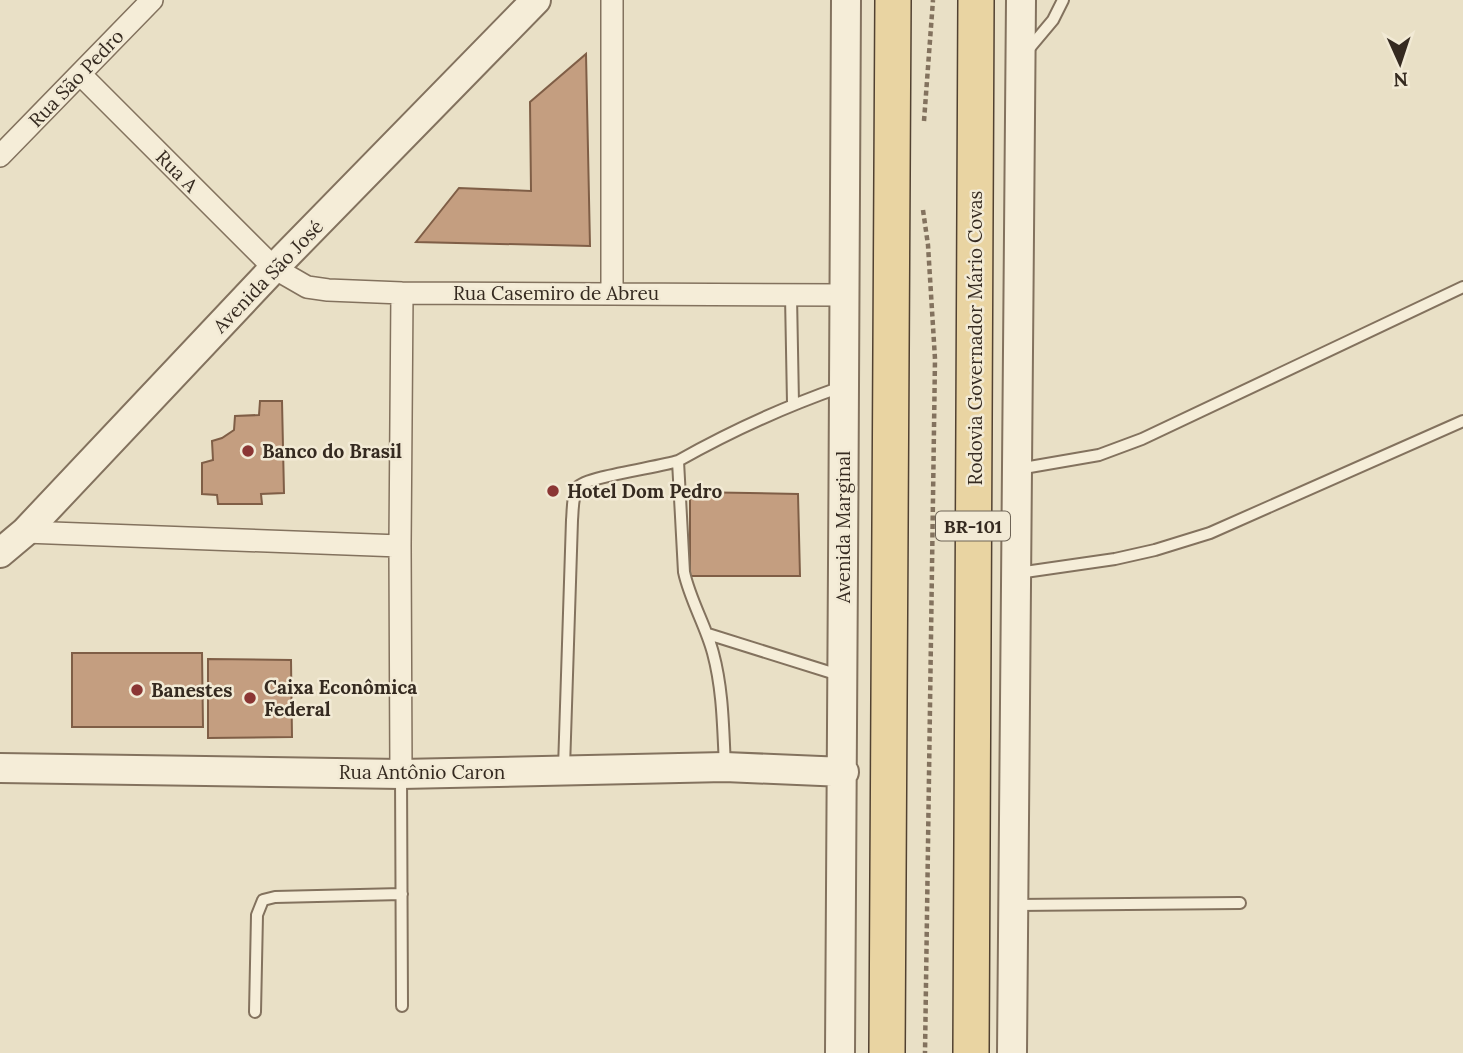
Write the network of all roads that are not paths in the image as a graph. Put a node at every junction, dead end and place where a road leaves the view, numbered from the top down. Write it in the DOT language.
graph roads {
  1 [pos="152,0"];
  2 [pos="536,0"];
  3 [pos="612,0"];
  4 [pos="846,0"];
  5 [pos="893,0"];
  6 [pos="976,0"];
  7 [pos="1021,0"];
  8 [pos="1063,0"];
  9 [pos="1021,58"];
  10 [pos="80,74"];
  11 [pos="0,156"];
  12 [pos="274,268"];
  13 [pos="1463,287"];
  14 [pos="612,292"];
  15 [pos="402,293"];
  16 [pos="843,295"];
  17 [pos="792,296"];
  18 [pos="844,387"];
  19 [pos="793,403"];
  20 [pos="1463,421"];
  21 [pos="678,461"];
  22 [pos="1017,469"];
  23 [pos="25,532"];
  24 [pos="400,546"];
  25 [pos="0,553"];
  26 [pos="1017,573"];
  27 [pos="708,634"];
  28 [pos="843,676"];
  29 [pos="725,767"];
  30 [pos="0,768"];
  31 [pos="564,771"];
  32 [pos="844,772"];
  33 [pos="401,774"];
  34 [pos="402,894"];
  35 [pos="1240,903"];
  36 [pos="1013,905"];
  37 [pos="402,1006"];
  38 [pos="255,1012"];
  39 [pos="841,1053"];
  40 [pos="887,1053"];
  41 [pos="971,1053"];
  42 [pos="1012,1053"];
  1 -- 10 [label="street, Rua São Pedro"];
  2 -- 12 [label="street, Avenida São José"];
  3 -- 14 [label="street"];
  4 -- 16 [label="street, Avenida Marginal"];
  5 -- 40 [label="main road"];
  6 -- 41 [label="main road, Rodovia Governador Mário Covas / BR-101"];
  7 -- 9 [label="street"];
  8 -- 9 [label="lane"];
  9 -- 22 [label="street"];
  10 -- 11 [label="street, Rua São Pedro"];
  10 -- 12 [label="street, Rua A"];
  12 -- 15 [label="street, Rua Casemiro de Abreu"];
  12 -- 23 [label="street, Avenida São José"];
  13 -- 22 [label="lane"];
  14 -- 15 [label="street, Rua Casemiro de Abreu"];
  14 -- 17 [label="street, Rua Casemiro de Abreu"];
  15 -- 24 [label="street"];
  16 -- 17 [label="street, Rua Casemiro de Abreu"];
  16 -- 18 [label="street, Avenida Marginal"];
  17 -- 19 [label="lane"];
  18 -- 19 [label="lane"];
  18 -- 28 [label="street, Avenida Marginal"];
  19 -- 21 [label="lane"];
  20 -- 26 [label="lane"];
  21 -- 27 [label="lane"];
  21 -- 31 [label="lane"];
  22 -- 26 [label="street"];
  23 -- 24 [label="street"];
  23 -- 25 [label="street, Avenida São José"];
  24 -- 33 [label="street"];
  26 -- 36 [label="street"];
  27 -- 28 [label="lane"];
  27 -- 29 [label="lane"];
  28 -- 32 [label="street, Avenida Marginal"];
  29 -- 31 [label="street, Rua Antônio Caron"];
  29 -- 32 [label="street, Rua Antônio Caron"];
  30 -- 33 [label="street, Rua Antônio Caron"];
  31 -- 33 [label="street, Rua Antônio Caron"];
  32 -- 39 [label="street, Avenida Marginal"];
  33 -- 34 [label="lane"];
  34 -- 37 [label="lane"];
  34 -- 38 [label="lane"];
  35 -- 36 [label="lane"];
  36 -- 42 [label="street"];
}
